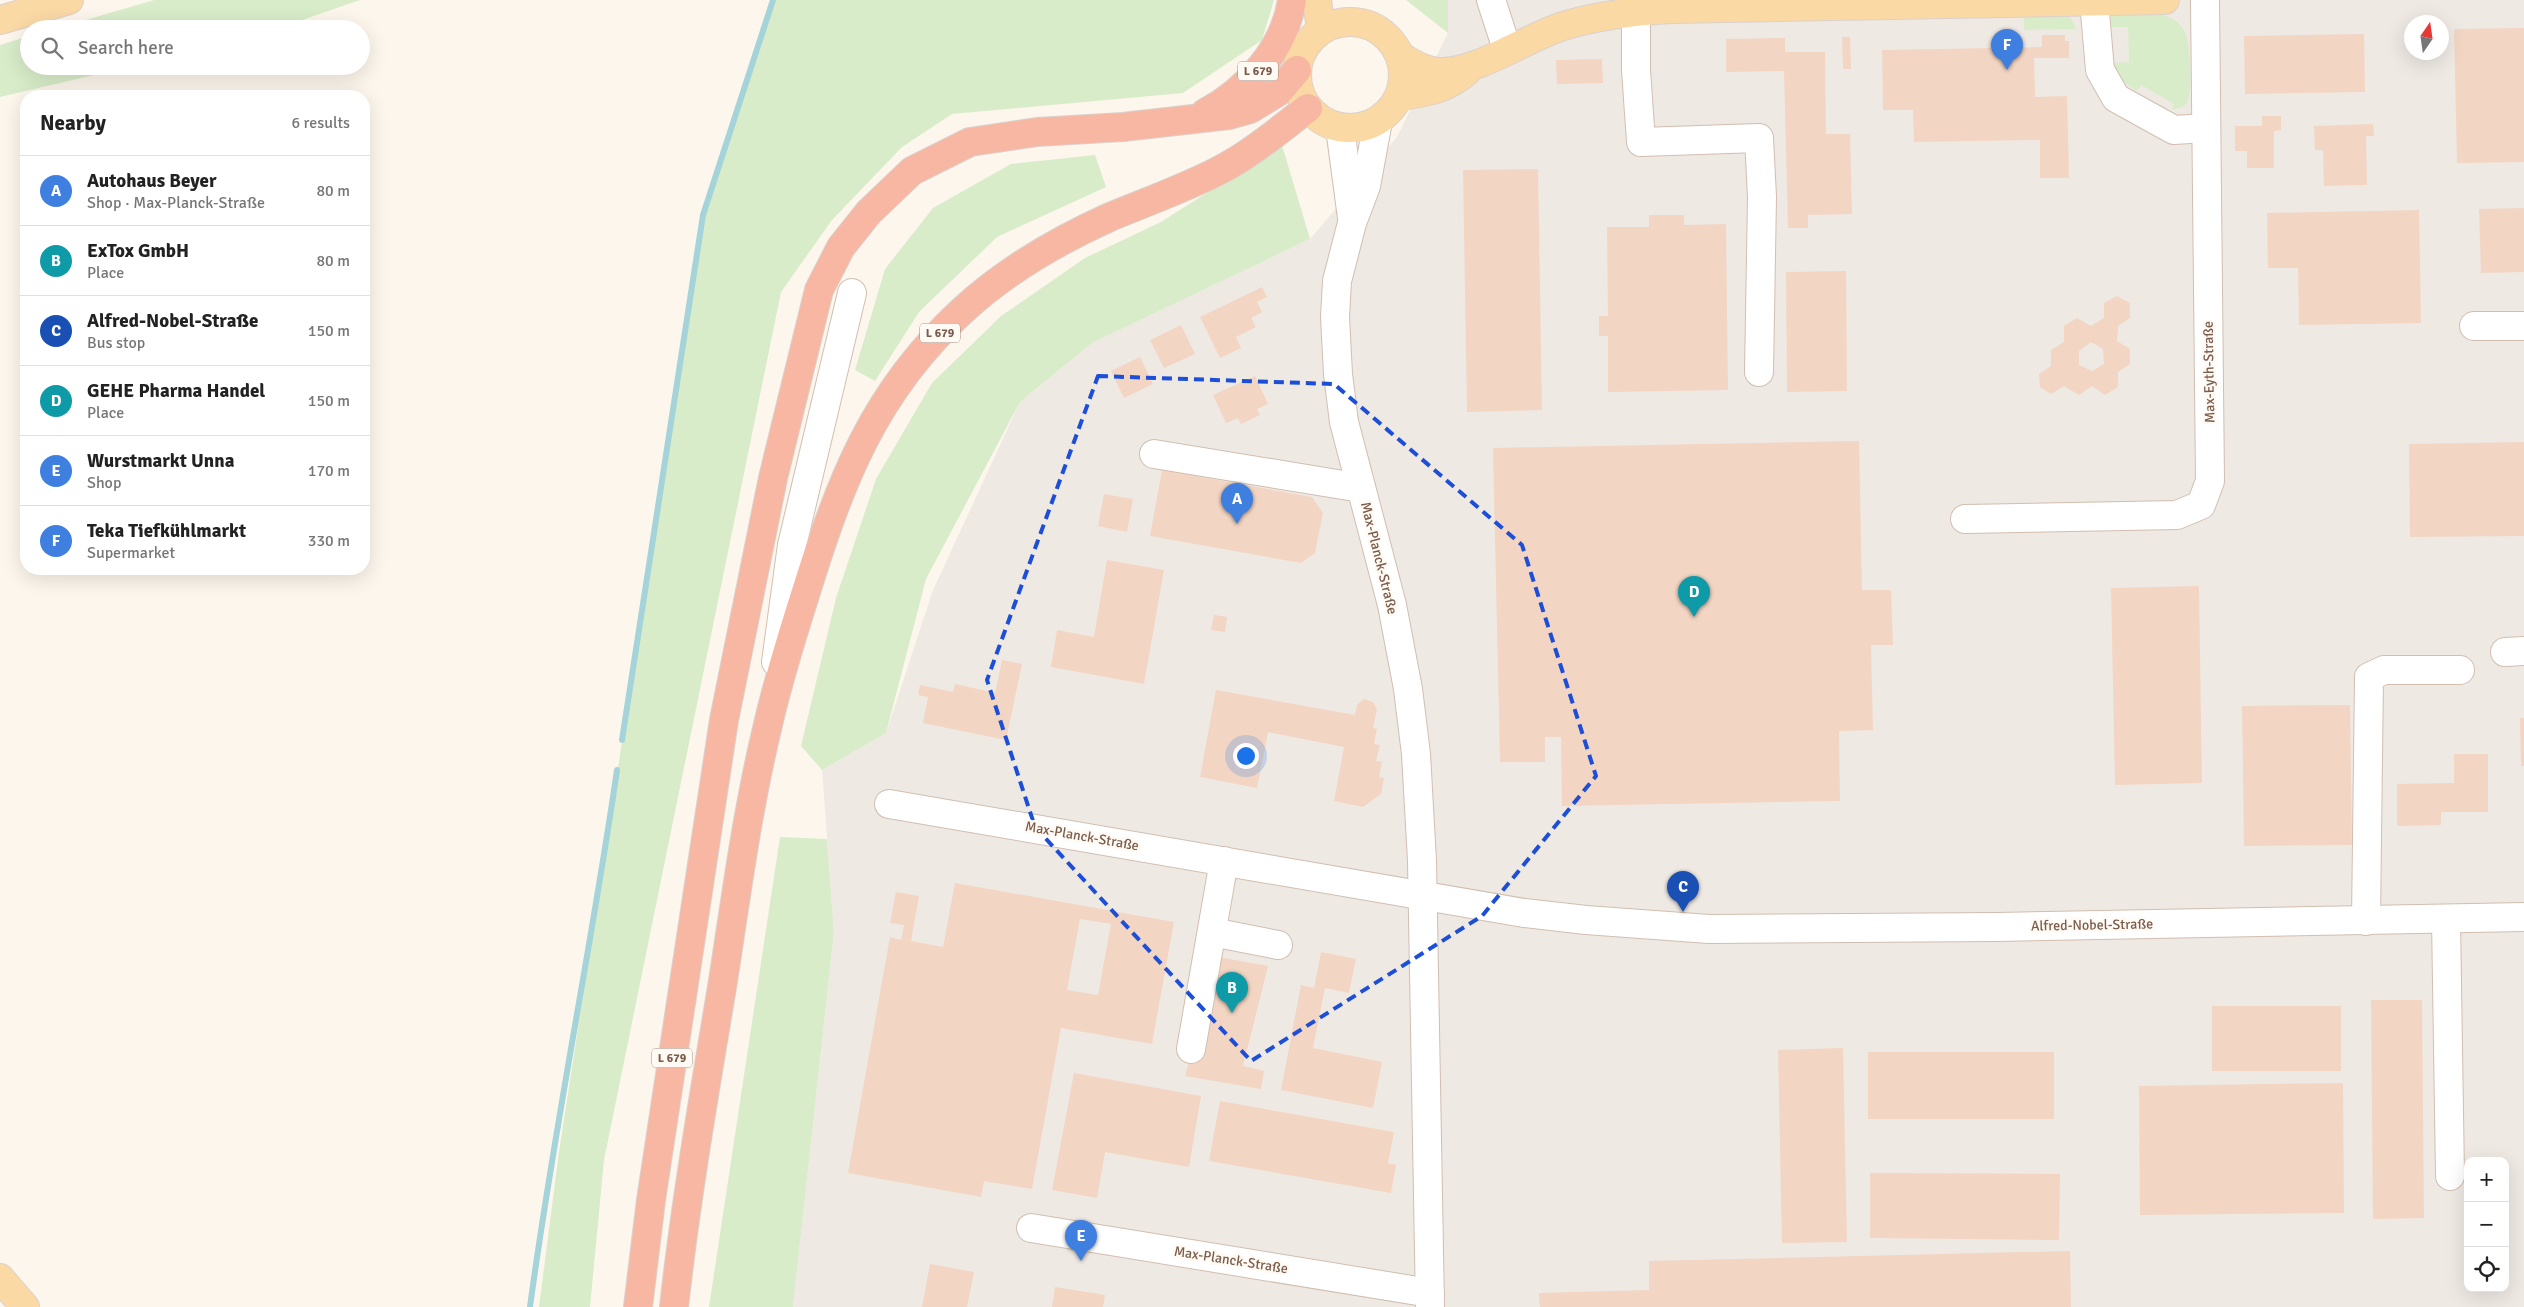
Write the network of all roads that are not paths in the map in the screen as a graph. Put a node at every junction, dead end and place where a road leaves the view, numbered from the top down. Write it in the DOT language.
graph roads {
  1 [pos="69,0"];
  2 [pos="1292,0"];
  3 [pos="1317,0"];
  4 [pos="1491,0"];
  5 [pos="2165,0"];
  6 [pos="2205,0"];
  7 [pos="2049,1"];
  8 [pos="2094,1"];
  9 [pos="1696,4"];
  10 [pos="1624,8"];
  11 [pos="1352,11"];
  12 [pos="0,20"];
  13 [pos="1322,30"];
  14 [pos="1507,49"];
  15 [pos="1400,56"];
  16 [pos="1474,65"];
  17 [pos="1297,70"];
  18 [pos="1400,96"];
  19 [pos="1308,108"];
  20 [pos="1195,119"];
  21 [pos="1378,121"];
  22 [pos="1340,128"];
  23 [pos="2206,128"];
  24 [pos="1352,223"];
  25 [pos="852,293"];
  26 [pos="2474,326"];
  27 [pos="2524,326"];
  28 [pos="1759,372"];
  29 [pos="1154,454"];
  30 [pos="1361,488"];
  31 [pos="1965,519"];
  32 [pos="2460,670"];
  33 [pos="768,725"];
  34 [pos="889,804"];
  35 [pos="1224,861"];
  36 [pos="1422,896"];
  37 [pos="2524,917"];
  38 [pos="2446,919"];
  39 [pos="2366,921"];
  40 [pos="1212,932"];
  41 [pos="1278,945"];
  42 [pos="1191,1049"];
  43 [pos="2450,1176"];
  44 [pos="1031,1228"];
  45 [pos="0,1278"];
  46 [pos="1430,1300"];
  47 [pos="25,1307"];
  48 [pos="638,1307"];
  49 [pos="674,1307"];
  1 -- 12 [label="main road"];
  2 -- 20 [label="highway, L 679"];
  3 -- 13 [label="main road"];
  4 -- 14 [label="street"];
  5 -- 8 [label="main road"];
  6 -- 23 [label="street, Max-Eyth-Straße"];
  7 -- 8 [label="main road"];
  7 -- 9 [label="main road"];
  8 -- 23 [label="street"];
  9 -- 10 [label="main road"];
  10 -- 14 [label="main road"];
  10 -- 28 [label="street"];
  11 -- 13 [label="main road"];
  11 -- 15 [label="main road"];
  13 -- 17 [label="main road"];
  14 -- 16 [label="main road"];
  15 -- 16 [label="main road"];
  15 -- 18 [label="main road"];
  16 -- 18 [label="main road"];
  17 -- 19 [label="main road"];
  17 -- 20 [label="highway, L 679"];
  18 -- 21 [label="main road"];
  19 -- 22 [label="main road"];
  19 -- 33 [label="highway, L 679"];
  20 -- 48 [label="highway, L 679"];
  21 -- 22 [label="main road"];
  21 -- 24 [label="street, Max-Planck-Straße"];
  22 -- 24 [label="street, Max-Planck-Straße"];
  23 -- 31 [label="street, Max-Eyth-Straße"];
  24 -- 30 [label="street, Max-Planck-Straße"];
  25 -- 33 [label="street"];
  26 -- 27 [label="street"];
  29 -- 30 [label="street"];
  30 -- 36 [label="street, Max-Planck-Straße"];
  32 -- 39 [label="street"];
  33 -- 49 [label="highway, L 679"];
  34 -- 35 [label="street, Max-Planck-Straße"];
  35 -- 36 [label="street, Max-Planck-Straße"];
  35 -- 40 [label="street"];
  36 -- 39 [label="street, Alfred-Nobel-Straße"];
  36 -- 46 [label="street, Max-Planck-Straße"];
  37 -- 38 [label="street, Alfred-Nobel-Straße"];
  38 -- 39 [label="street, Alfred-Nobel-Straße"];
  38 -- 43 [label="street"];
  40 -- 41 [label="street"];
  40 -- 42 [label="street"];
  44 -- 46 [label="street, Max-Planck-Straße"];
  45 -- 47 [label="main road"];
}
